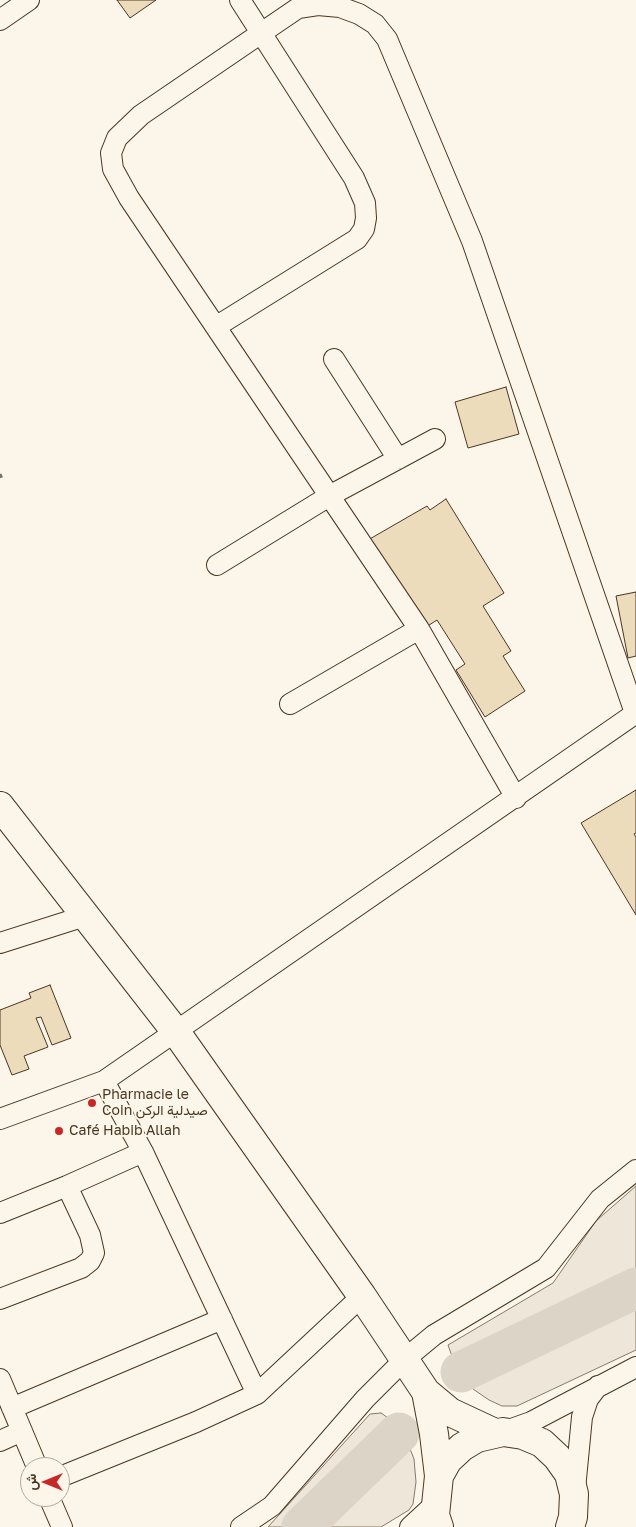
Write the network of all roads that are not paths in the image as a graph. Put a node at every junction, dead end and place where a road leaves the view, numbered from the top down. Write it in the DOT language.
graph roads {
  1 [pos="29,0"];
  2 [pos="240,0"];
  3 [pos="0,20"];
  4 [pos="263,33"];
  5 [pos="217,326"];
  6 [pos="334,359"];
  7 [pos="435,439"];
  8 [pos="398,459"];
  9 [pos="331,495"];
  10 [pos="217,565"];
  11 [pos="419,629"];
  12 [pos="290,704"];
  13 [pos="636,713"];
  14 [pos="516,798"];
  15 [pos="0,806"];
  16 [pos="85,916"];
  17 [pos="0,943"];
  18 [pos="176,1032"];
  19 [pos="104,1081"];
  20 [pos="0,1119"];
  21 [pos="143,1152"];
  22 [pos="636,1170"];
  23 [pos="67,1186"];
  24 [pos="0,1213"];
  25 [pos="362,1296"];
  26 [pos="0,1299"];
  27 [pos="222,1319"];
  28 [pos="405,1359"];
  29 [pos="636,1367"];
  30 [pos="0,1379"];
  31 [pos="598,1386"];
  32 [pos="426,1392"];
  33 [pos="256,1394"];
  34 [pos="12,1408"];
  35 [pos="22,1432"];
  36 [pos="499,1433"];
  37 [pos="0,1441"];
  38 [pos="33,1457"];
  39 [pos="70,1472"];
  40 [pos="439,1476"];
  41 [pos="574,1494"];
  42 [pos="50,1507"];
  43 [pos="438,1515"];
  44 [pos="53,1524"];
  45 [pos="241,1527"];
  46 [pos="410,1527"];
  47 [pos="570,1527"];
  1 -- 3 [label="street"];
  2 -- 4 [label="street"];
  4 -- 5 [label="street"];
  4 -- 5 [label="street"];
  4 -- 13 [label="street"];
  5 -- 9 [label="street"];
  6 -- 8 [label="street"];
  7 -- 8 [label="street"];
  8 -- 9 [label="street"];
  9 -- 10 [label="street"];
  9 -- 11 [label="street"];
  11 -- 12 [label="street"];
  11 -- 14 [label="street"];
  13 -- 14 [label="street"];
  14 -- 18 [label="street"];
  15 -- 16 [label="street"];
  16 -- 17 [label="street"];
  16 -- 18 [label="street"];
  18 -- 19 [label="street"];
  18 -- 25 [label="street"];
  19 -- 20 [label="street"];
  19 -- 21 [label="street"];
  21 -- 23 [label="street"];
  21 -- 27 [label="street"];
  22 -- 28 [label="street"];
  23 -- 24 [label="street"];
  23 -- 26 [label="street"];
  25 -- 28 [label="street"];
  25 -- 33 [label="street"];
  27 -- 33 [label="street"];
  27 -- 34 [label="street"];
  28 -- 32 [label="street"];
  28 -- 45 [label="street"];
  29 -- 31 [label="street"];
  30 -- 34 [label="street"];
  31 -- 36 [label="street"];
  31 -- 41 [label="street"];
  32 -- 36 [label="street"];
  32 -- 40 [label="street"];
  33 -- 39 [label="street"];
  34 -- 35 [label="street"];
  35 -- 37 [label="street"];
  35 -- 38 [label="street"];
  36 -- 40 [label="street"];
  36 -- 41 [label="street"];
  40 -- 43 [label="street"];
  41 -- 47 [label="street"];
  42 -- 44 [label="street"];
  43 -- 46 [label="street"];
}
